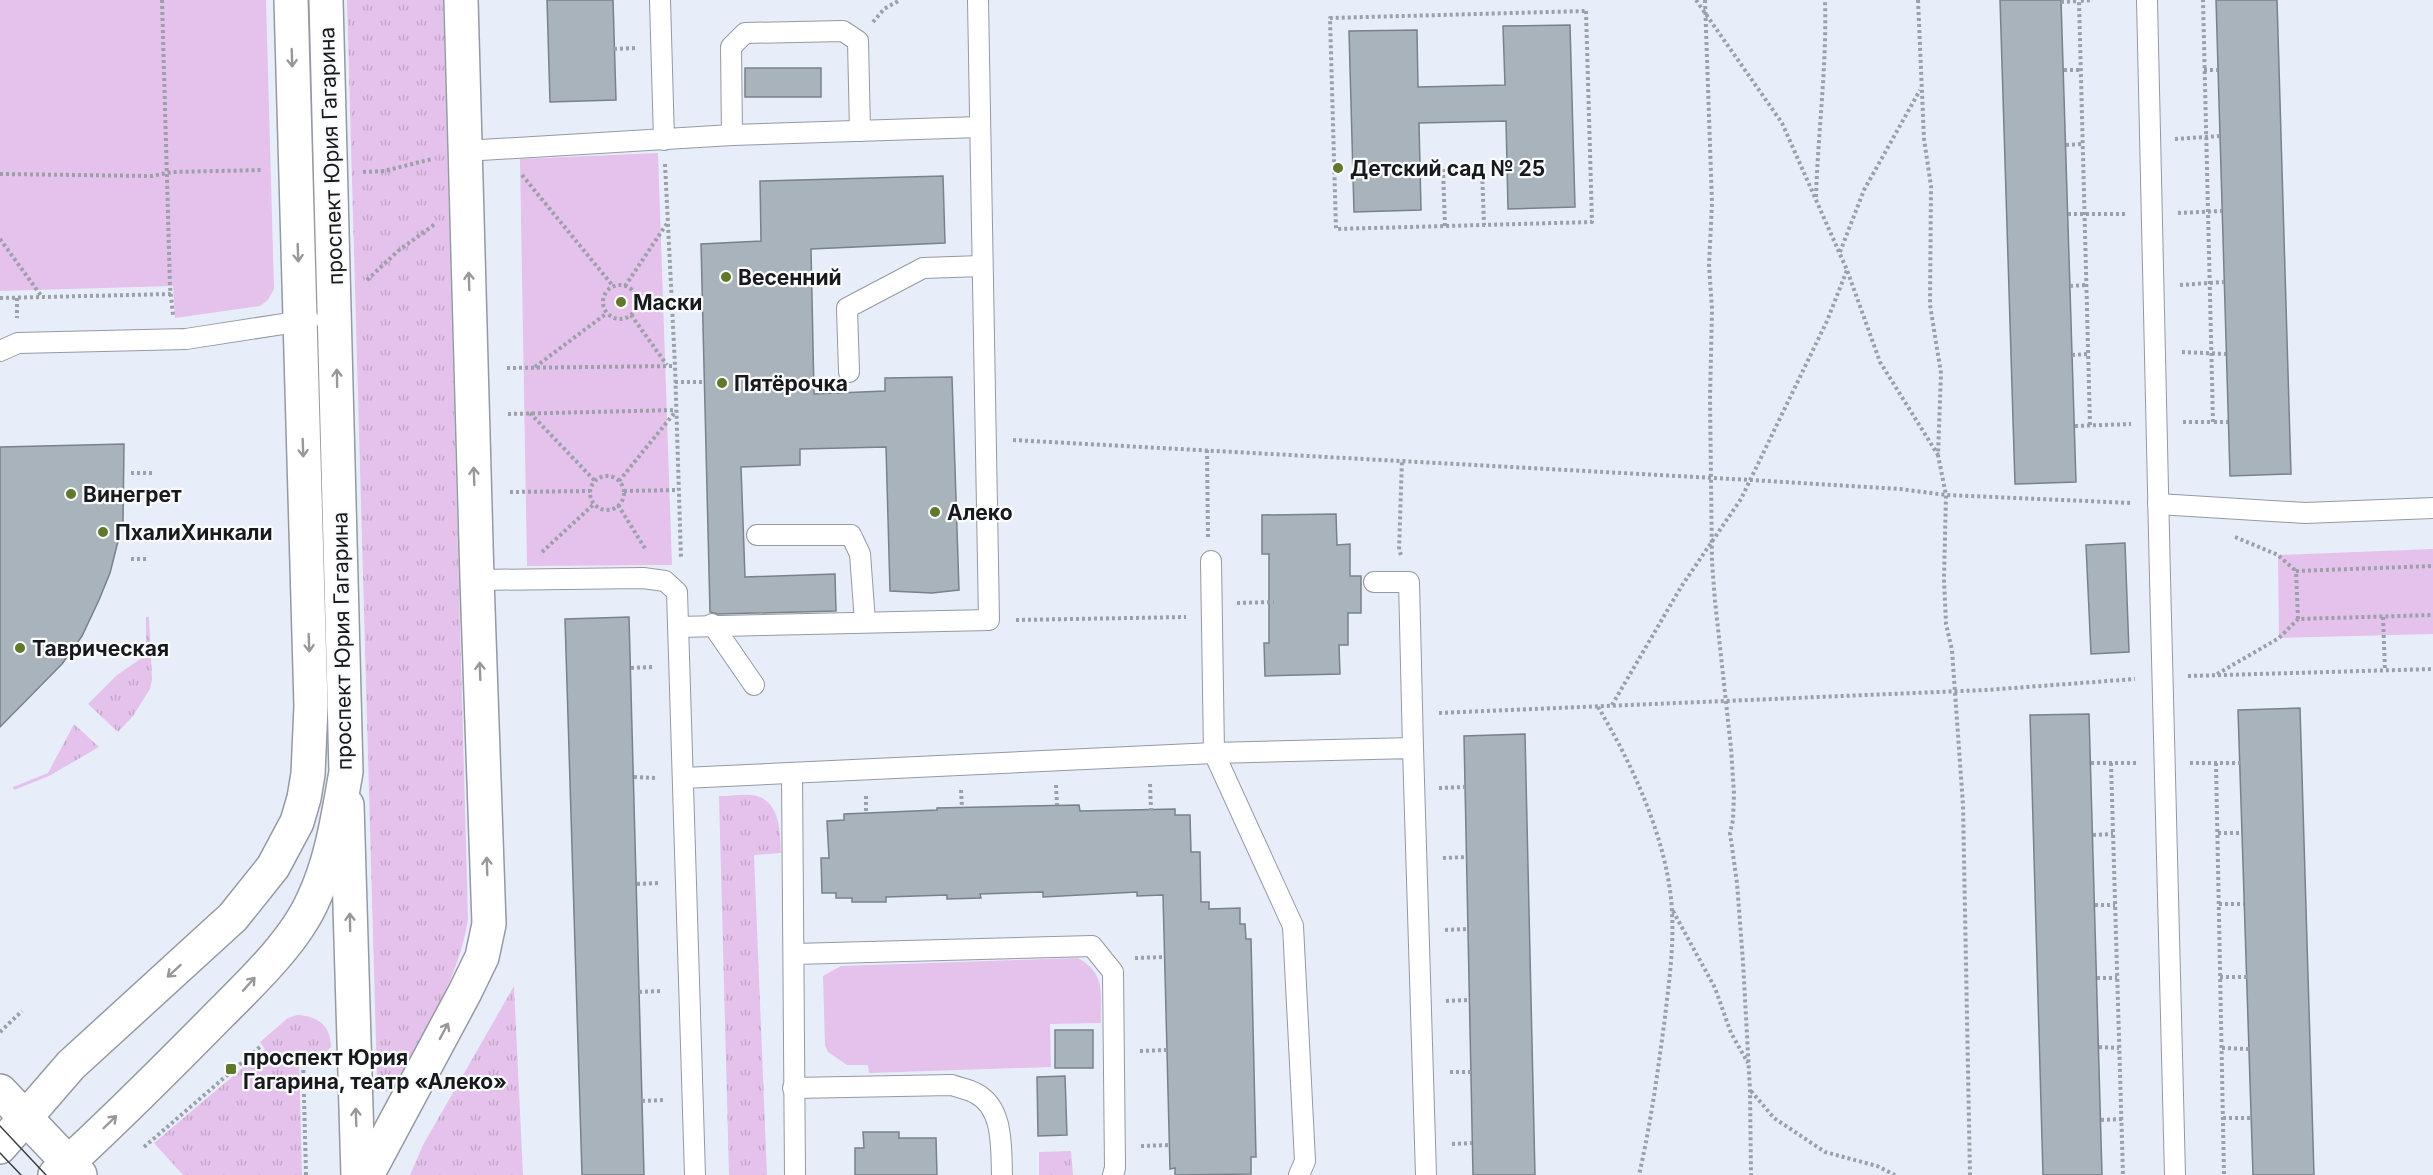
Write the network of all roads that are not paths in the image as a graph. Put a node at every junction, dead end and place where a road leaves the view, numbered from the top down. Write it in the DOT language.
graph roads {
  1 [pos="291,0"];
  2 [pos="326,0"];
  3 [pos="461,0"];
  4 [pos="660,0"];
  5 [pos="978,0"];
  6 [pos="2147,0"];
  7 [pos="980,127"];
  8 [pos="860,131"];
  9 [pos="732,135"];
  10 [pos="664,140"];
  11 [pos="465,151"];
  12 [pos="982,266"];
  13 [pos="335,308"];
  14 [pos="300,320"];
  15 [pos="0,351"];
  16 [pos="849,372"];
  17 [pos="2158,504"];
  18 [pos="2433,508"];
  19 [pos="757,535"];
  20 [pos="1211,561"];
  21 [pos="477,580"];
  22 [pos="1374,582"];
  23 [pos="865,622"];
  24 [pos="712,624"];
  25 [pos="678,627"];
  26 [pos="754,685"];
  27 [pos="1413,748"];
  28 [pos="1214,753"];
  29 [pos="346,772"];
  30 [pos="792,773"];
  31 [pos="683,778"];
  32 [pos="794,954"];
  33 [pos="793,1088"];
  34 [pos="0,1091"];
  35 [pos="25,1116"];
  36 [pos="0,1148"];
  37 [pos="68,1171"];
  38 [pos="358,1175"];
  39 [pos="368,1175"];
  40 [pos="695,1175"];
  41 [pos="795,1175"];
  42 [pos="1002,1175"];
  43 [pos="1113,1175"];
  44 [pos="1299,1175"];
  45 [pos="1426,1175"];
  46 [pos="2175,1175"];
  1 -- 14 [label="main road, проспект Юрия Гагарина, one-way"];
  2 -- 13 [label="main road, проспект Юрия Гагарина"];
  3 -- 11 [label="main road"];
  4 -- 10 [label="lane"];
  5 -- 7 [label="lane"];
  6 -- 17 [label="lane"];
  7 -- 8 [label="lane"];
  7 -- 12 [label="lane"];
  8 -- 9 [label="lane"];
  8 -- 9 [label="lane"];
  9 -- 10 [label="lane"];
  10 -- 11 [label="lane"];
  21 -- 11 [label="main road, one-way"];
  12 -- 16 [label="lane"];
  12 -- 23 [label="lane"];
  13 -- 14 [label="lane"];
  29 -- 13 [label="main road, проспект Юрия Гагарина, one-way"];
  14 -- 15 [label="lane"];
  14 -- 35 [label="main road, проспект Юрия Гагарина, one-way"];
  17 -- 18 [label="lane"];
  17 -- 46 [label="lane"];
  19 -- 23 [label="lane"];
  20 -- 28 [label="lane"];
  21 -- 25 [label="lane"];
  39 -- 21 [label="main road, one-way"];
  22 -- 27 [label="lane"];
  23 -- 24 [label="lane"];
  24 -- 25 [label="lane"];
  24 -- 26 [label="lane"];
  25 -- 31 [label="lane"];
  27 -- 28 [label="lane"];
  27 -- 45 [label="lane"];
  28 -- 30 [label="lane"];
  28 -- 44 [label="lane"];
  37 -- 29 [label="main road, проспект Юрия Гагарина, one-way"];
  38 -- 29 [label="main road, one-way"];
  30 -- 31 [label="lane"];
  30 -- 32 [label="lane"];
  31 -- 40 [label="lane"];
  32 -- 33 [label="lane"];
  32 -- 43 [label="lane"];
  33 -- 41 [label="lane"];
  33 -- 42 [label="lane"];
  34 -- 35 [label="main road"];
  35 -- 36 [label="main road, проспект Юрия Гагарина"];
  35 -- 37 [label="main road"];
}
